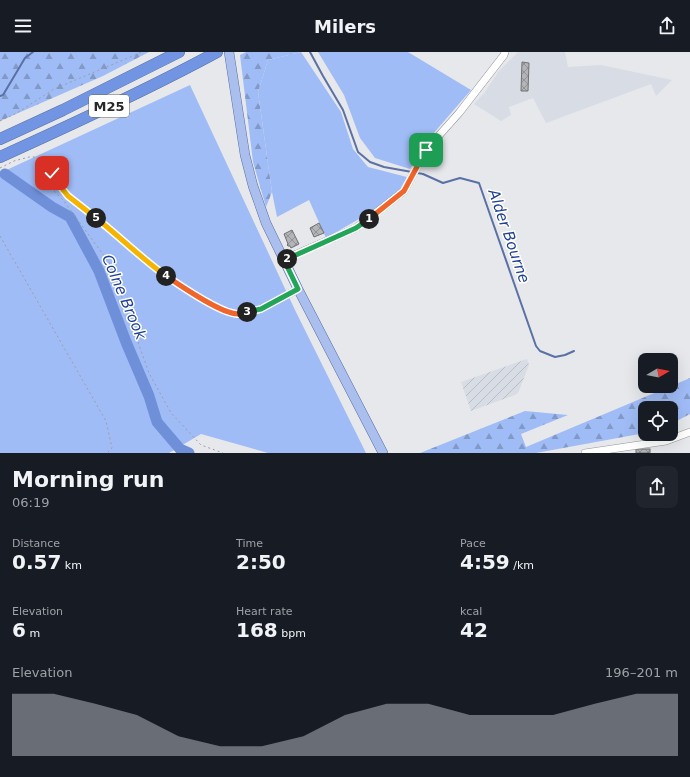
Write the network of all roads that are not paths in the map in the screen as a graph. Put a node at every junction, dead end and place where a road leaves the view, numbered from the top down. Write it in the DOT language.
graph roads {
  1 [pos="179,52"];
  2 [pos="217,52"];
  3 [pos="229,52"];
  4 [pos="504,52"];
  5 [pos="0,139"];
  6 [pos="0,157"];
  7 [pos="284,260"];
  8 [pos="298,289"];
  9 [pos="261,309"];
  10 [pos="690,432"];
  11 [pos="383,453"];
  12 [pos="585,453"];
  1 -- 5 [label="highway, M25"];
  2 -- 6 [label="highway, M25"];
  3 -- 7 [label="main road"];
  4 -- 7 [label="street"];
  7 -- 8 [label="main road"];
  8 -- 9 [label="street"];
  8 -- 11 [label="main road"];
  10 -- 12 [label="street"];
}
